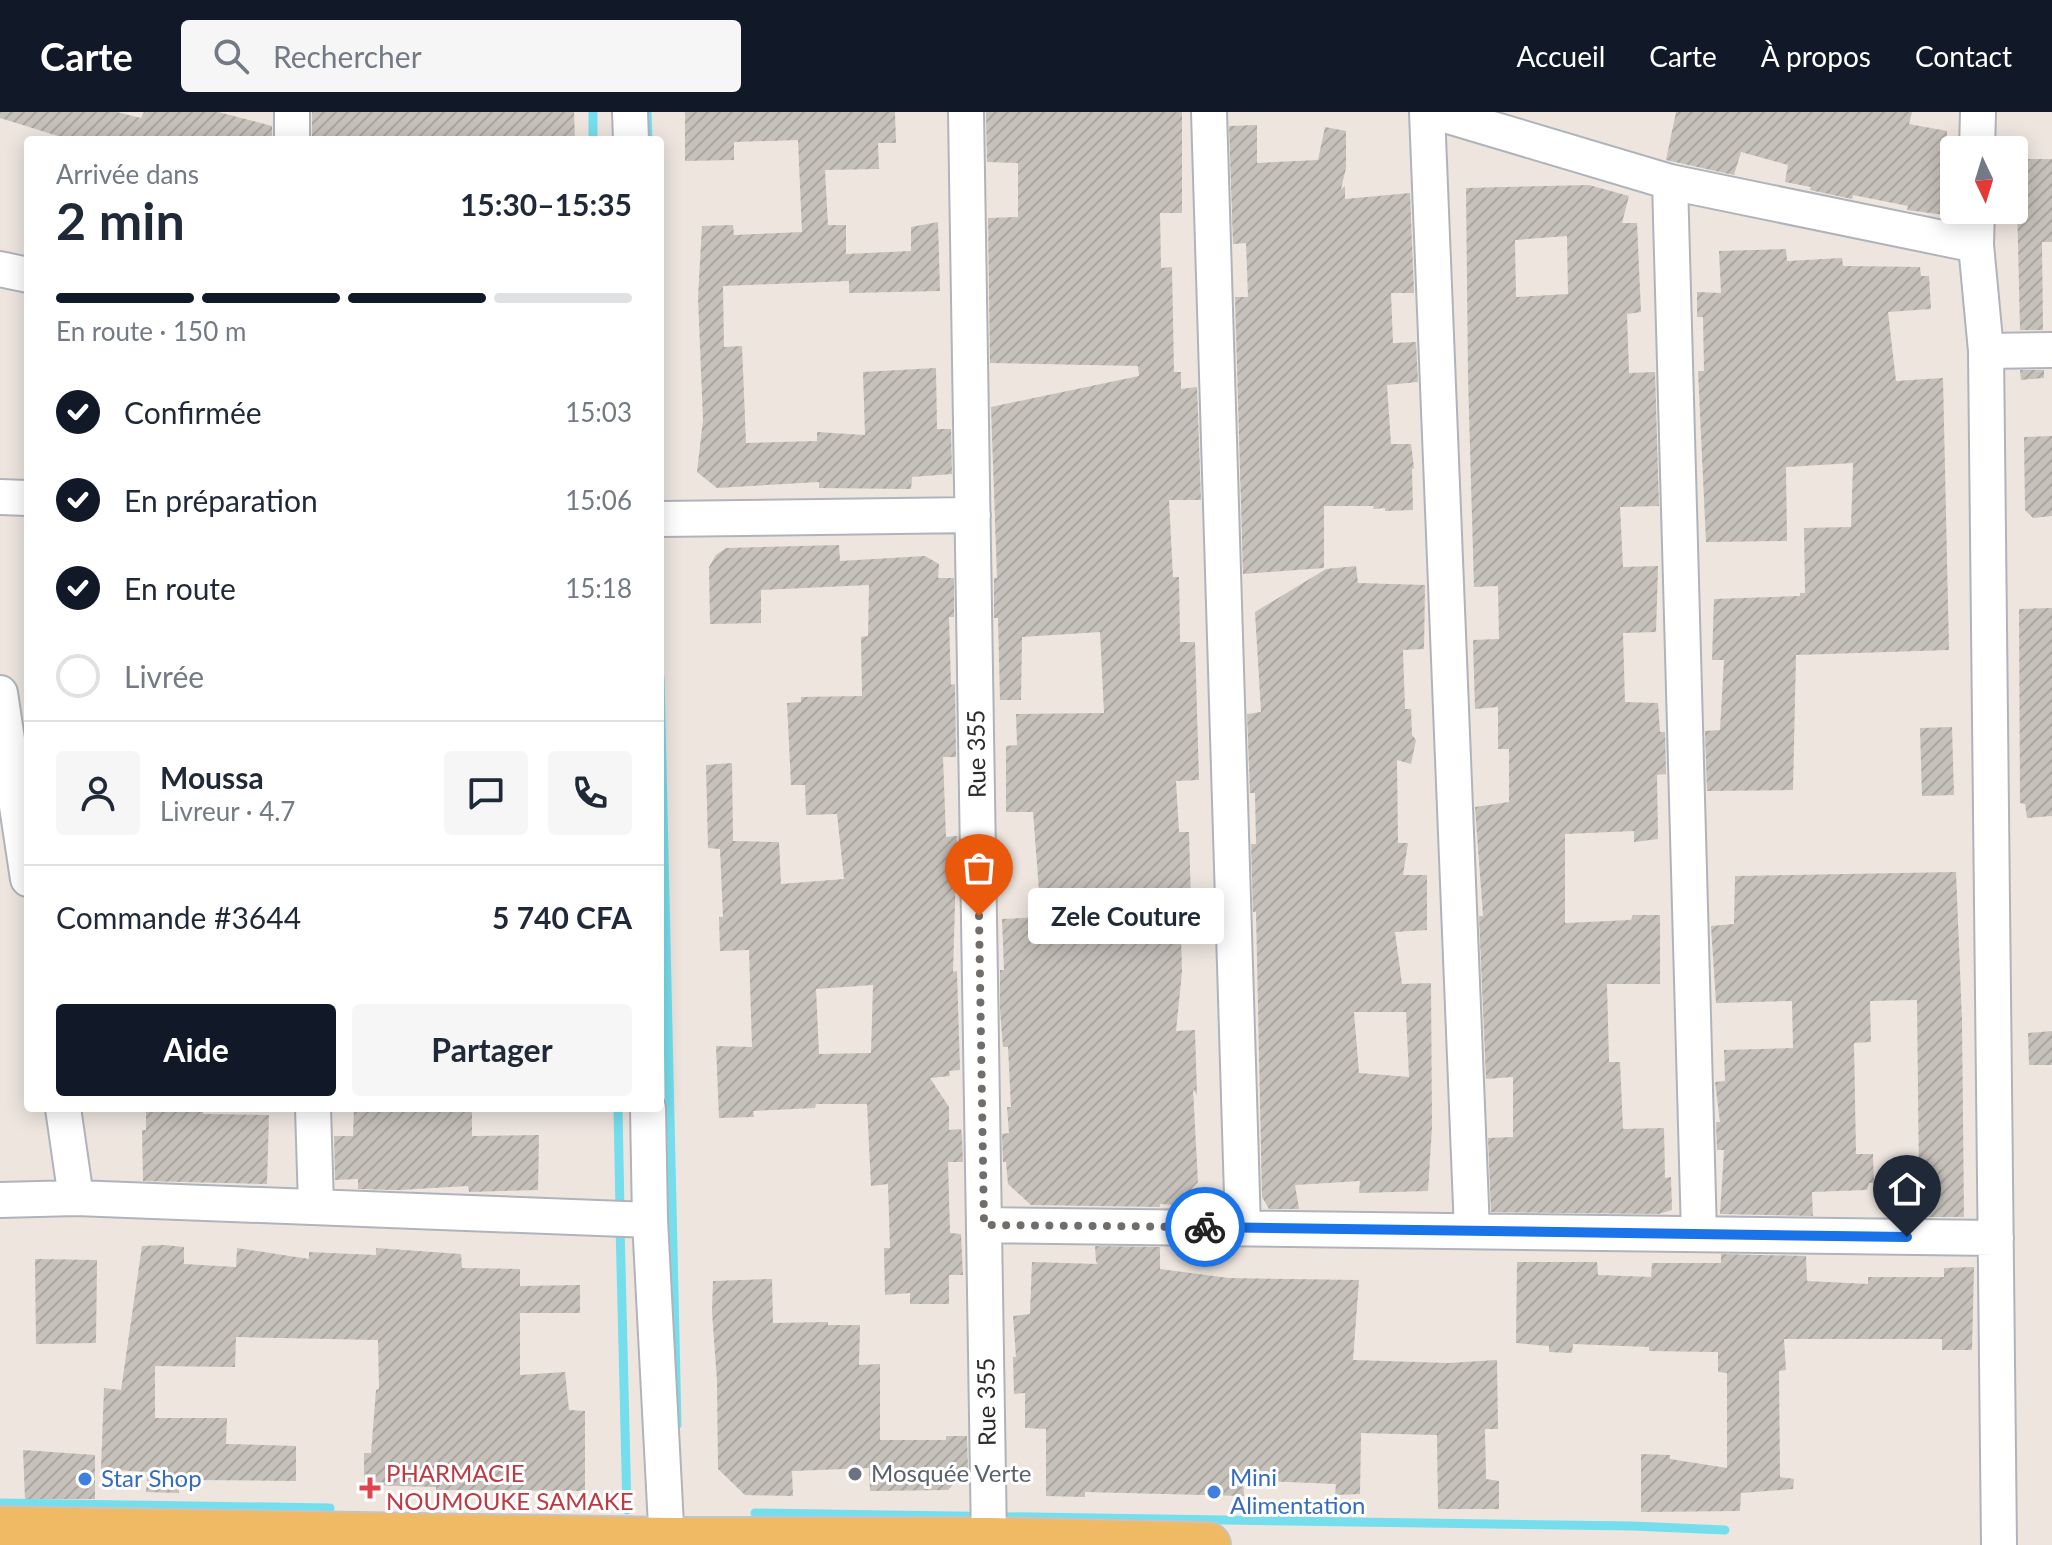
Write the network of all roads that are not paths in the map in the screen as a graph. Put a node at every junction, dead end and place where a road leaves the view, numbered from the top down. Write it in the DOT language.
graph roads {
  1 [pos="292,112"];
  2 [pos="630,112"];
  3 [pos="966,112"];
  4 [pos="1209,112"];
  5 [pos="1427,112"];
  6 [pos="1435,112"];
  7 [pos="1978,112"];
  8 [pos="292,136"];
  9 [pos="631,136"];
  10 [pos="1977,136"];
  11 [pos="1670,182"];
  12 [pos="1977,224"];
  13 [pos="1976,245"];
  14 [pos="0,269"];
  15 [pos="24,274"];
  16 [pos="2052,350"];
  17 [pos="1986,351"];
  18 [pos="0,497"];
  19 [pos="24,498"];
  20 [pos="973,515"];
  21 [pos="664,519"];
  22 [pos="0,693"];
  23 [pos="18,740"];
  24 [pos="24,823"];
  25 [pos="64,1112"];
  26 [pos="313,1112"];
  27 [pos="648,1112"];
  28 [pos="76,1198"];
  29 [pos="0,1200"];
  30 [pos="316,1206"];
  31 [pos="650,1220"];
  32 [pos="984,1225"];
  33 [pos="1243,1228"];
  34 [pos="1472,1231"];
  35 [pos="1699,1234"];
  36 [pos="1996,1238"];
  37 [pos="0,1529"];
  38 [pos="989,1540"];
  39 [pos="668,1542"];
  40 [pos="1208,1545"];
  41 [pos="1999,1545"];
  1 -- 8 [label="street"];
  2 -- 9 [label="street"];
  3 -- 20 [label="street, Rue 355"];
  4 -- 33 [label="street"];
  5 -- 34 [label="street"];
  6 -- 11 [label="street"];
  7 -- 10 [label="street"];
  11 -- 13 [label="street"];
  11 -- 35 [label="street"];
  12 -- 13 [label="street"];
  13 -- 17 [label="street"];
  14 -- 15 [label="street"];
  16 -- 17 [label="street"];
  17 -- 36 [label="street"];
  18 -- 19 [label="street"];
  20 -- 21 [label="street"];
  20 -- 32 [label="street, Rue 355"];
  22 -- 23 [label="street"];
  23 -- 24 [label="street"];
  25 -- 28 [label="street"];
  26 -- 30 [label="street"];
  27 -- 31 [label="street"];
  28 -- 29 [label="street"];
  28 -- 30 [label="street"];
  30 -- 31 [label="street"];
  31 -- 39 [label="street"];
  32 -- 33 [label="street"];
  32 -- 38 [label="street, Rue 355"];
  33 -- 34 [label="street"];
  34 -- 35 [label="street"];
  35 -- 36 [label="street"];
  36 -- 41 [label="street"];
  37 -- 39 [label="main road"];
  38 -- 39 [label="main road"];
  38 -- 40 [label="main road"];
}
